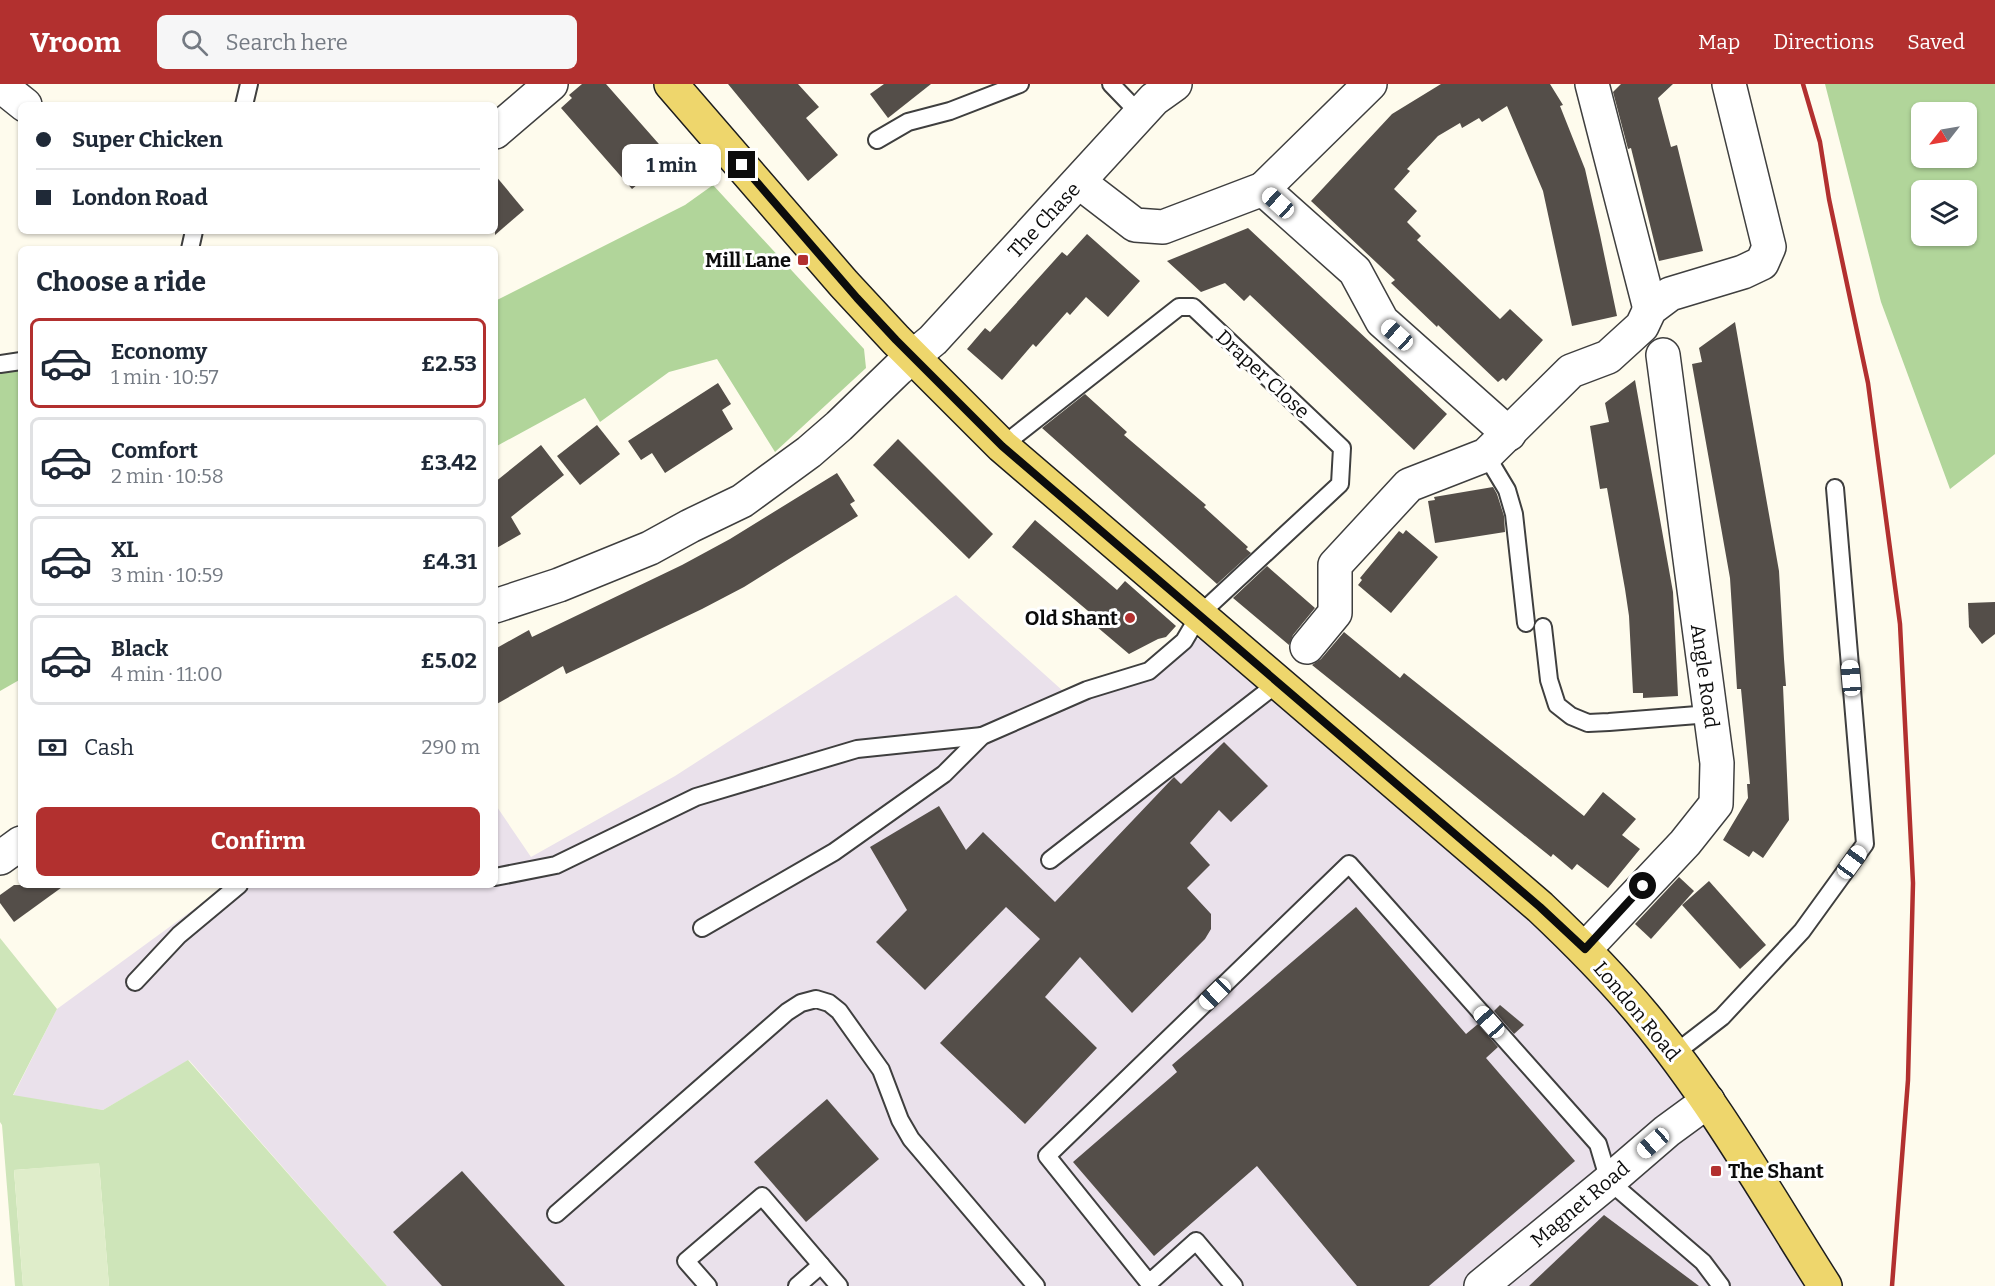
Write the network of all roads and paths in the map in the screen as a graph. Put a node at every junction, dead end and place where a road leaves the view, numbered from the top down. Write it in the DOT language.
graph roads {
  1 [pos="249,84"];
  2 [pos="551,84"];
  3 [pos="671,84"];
  4 [pos="1020,84"];
  5 [pos="1111,84"];
  6 [pos="1175,84"];
  7 [pos="1370,84"];
  8 [pos="1592,84"];
  9 [pos="1729,84"];
  10 [pos="0,85"];
  11 [pos="22,102"];
  12 [pos="245,102"];
  13 [pos="1140,114"];
  14 [pos="498,129"];
  15 [pos="877,140"];
  16 [pos="1079,182"];
  17 [pos="1263,189"];
  18 [pos="1650,309"];
  19 [pos="1663,355"];
  20 [pos="914,357"];
  21 [pos="18,361"];
  22 [pos="0,364"];
  23 [pos="1498,444"];
  24 [pos="1002,446"];
  25 [pos="1835,488"];
  26 [pos="498,605"];
  27 [pos="1200,614"];
  28 [pos="1526,623"];
  29 [pos="1543,627"];
  30 [pos="1306,647"];
  31 [pos="1278,683"];
  32 [pos="1710,714"];
  33 [pos="982,736"];
  34 [pos="18,845"];
  35 [pos="0,858"];
  36 [pos="1050,860"];
  37 [pos="498,876"];
  38 [pos="235,888"];
  39 [pos="702,928"];
  40 [pos="1585,949"];
  41 [pos="135,982"];
  42 [pos="1674,1054"];
  43 [pos="1707,1101"];
  44 [pos="1609,1181"];
  45 [pos="556,1214"];
  46 [pos="821,1265"];
  47 [pos="708,1286"];
  48 [pos="797,1286"];
  49 [pos="839,1286"];
  50 [pos="1035,1286"];
  51 [pos="1234,1286"];
  52 [pos="1481,1286"];
  53 [pos="1722,1286"];
  54 [pos="1825,1286"];
  1 -- 12 [label="lane"];
  2 -- 14 [label="street"];
  3 -- 20 [label="main road, London Road"];
  4 -- 15 [label="lane"];
  5 -- 13 [label="lane"];
  6 -- 13 [label="street, The Chase"];
  7 -- 17 [label="street"];
  8 -- 18 [label="street"];
  9 -- 18 [label="street"];
  10 -- 11 [label="street"];
  13 -- 16 [label="street, The Chase"];
  16 -- 17 [label="street"];
  16 -- 20 [label="street, The Chase"];
  17 -- 23 [label="street"];
  18 -- 23 [label="street"];
  19 -- 32 [label="street, Angle Road"];
  20 -- 24 [label="main road, London Road"];
  20 -- 26 [label="street"];
  21 -- 22 [label="lane"];
  23 -- 28 [label="lane"];
  23 -- 30 [label="street"];
  24 -- 27 [label="main road, London Road"];
  24 -- 27 [label="lane, Draper Close"];
  25 -- 42 [label="lane"];
  27 -- 31 [label="main road, London Road"];
  27 -- 33 [label="lane, Draper Close"];
  29 -- 32 [label="lane"];
  31 -- 36 [label="lane"];
  31 -- 40 [label="main road, London Road"];
  32 -- 40 [label="street, Angle Road"];
  33 -- 37 [label="lane"];
  33 -- 39 [label="lane"];
  34 -- 35 [label="street"];
  38 -- 41 [label="lane"];
  40 -- 42 [label="main road, London Road"];
  42 -- 43 [label="main road, London Road"];
  43 -- 44 [label="street, Magnet Road"];
  43 -- 54 [label="main road, London Road"];
  44 -- 51 [label="lane"];
  44 -- 52 [label="street, Magnet Road"];
  44 -- 53 [label="lane"];
  45 -- 50 [label="lane"];
  46 -- 47 [label="lane"];
  46 -- 48 [label="lane"];
  46 -- 49 [label="lane"];
}
